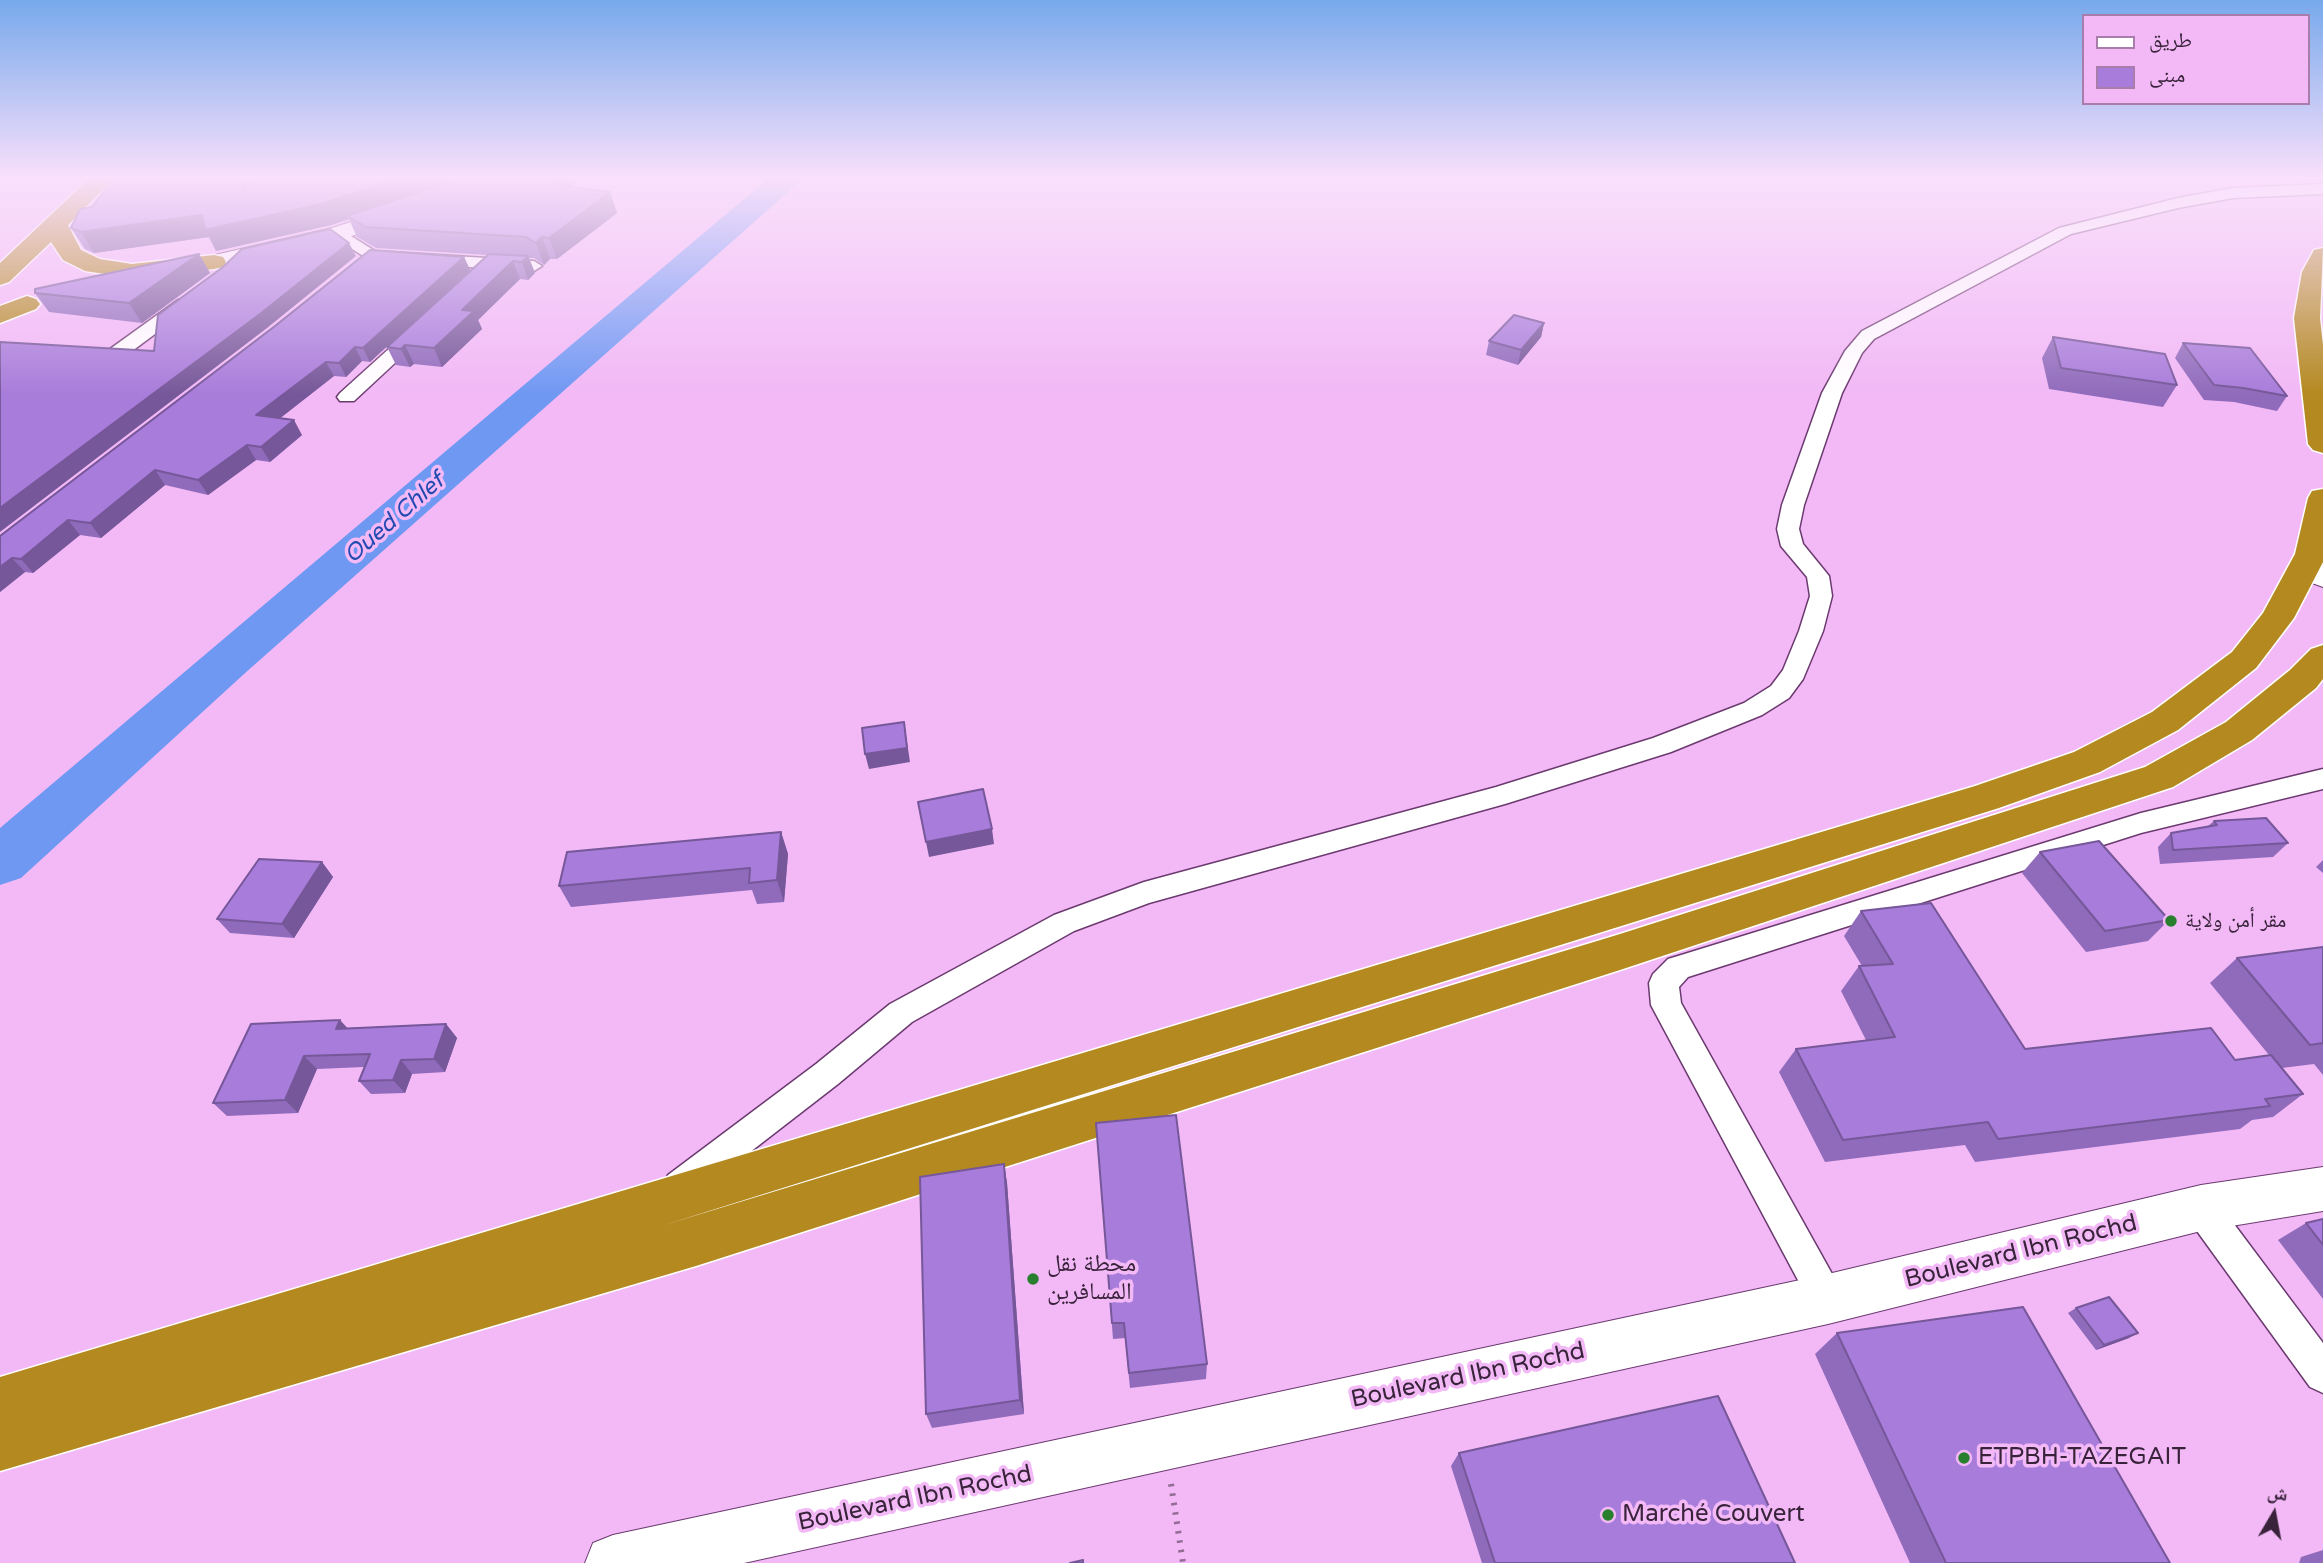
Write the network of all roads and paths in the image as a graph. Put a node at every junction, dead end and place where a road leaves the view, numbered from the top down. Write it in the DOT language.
graph roads {
  1 [pos="29,250"];
  2 [pos="68,250"];
  3 [pos="266,250"];
  4 [pos="355,250"];
  5 [pos="2028,250"];
  6 [pos="2323,256"];
  7 [pos="491,263"];
  8 [pos="534,266"];
  9 [pos="218,269"];
  10 [pos="1,276"];
  11 [pos="471,282"];
  12 [pos="100,288"];
  13 [pos="201,292"];
  14 [pos="39,302"];
  15 [pos="0,312"];
  16 [pos="432,319"];
  17 [pos="117,353"];
  18 [pos="347,397"];
  19 [pos="2323,444"];
  20 [pos="2323,498"];
  21 [pos="2315,565"];
  22 [pos="2323,657"];
  23 [pos="2323,779"];
  24 [pos="2323,1189"];
  25 [pos="657,1204"];
  26 [pos="2201,1208"];
  27 [pos="1828,1299"];
  28 [pos="2323,1374"];
  29 [pos="0,1405"];
  30 [pos="0,1443"];
  31 [pos="1165,1445"];
  32 [pos="613,1563"];
  33 [pos="1183,1563"];
  1 -- 10 [label="highway"];
  2 -- 9 [label="highway"];
  3 -- 9 [label="street"];
  4 -- 7 [label="street"];
  5 -- 25 [label="street"];
  6 -- 19 [label="highway"];
  7 -- 8 [label="street"];
  7 -- 11 [label="street"];
  9 -- 12 [label="street"];
  13 -- 17 [label="street"];
  14 -- 15 [label="highway"];
  16 -- 18 [label="street"];
  20 -- 21 [label="highway"];
  21 -- 25 [label="highway"];
  22 -- 30 [label="highway"];
  23 -- 27 [label="street"];
  24 -- 26 [label="street, Boulevard Ibn Rochd"];
  25 -- 29 [label="highway"];
  26 -- 27 [label="street, Boulevard Ibn Rochd"];
  26 -- 28 [label="street"];
  27 -- 31 [label="street, Boulevard Ibn Rochd"];
  31 -- 32 [label="street, Boulevard Ibn Rochd"];
  31 -- 33 [label="path"];
}
